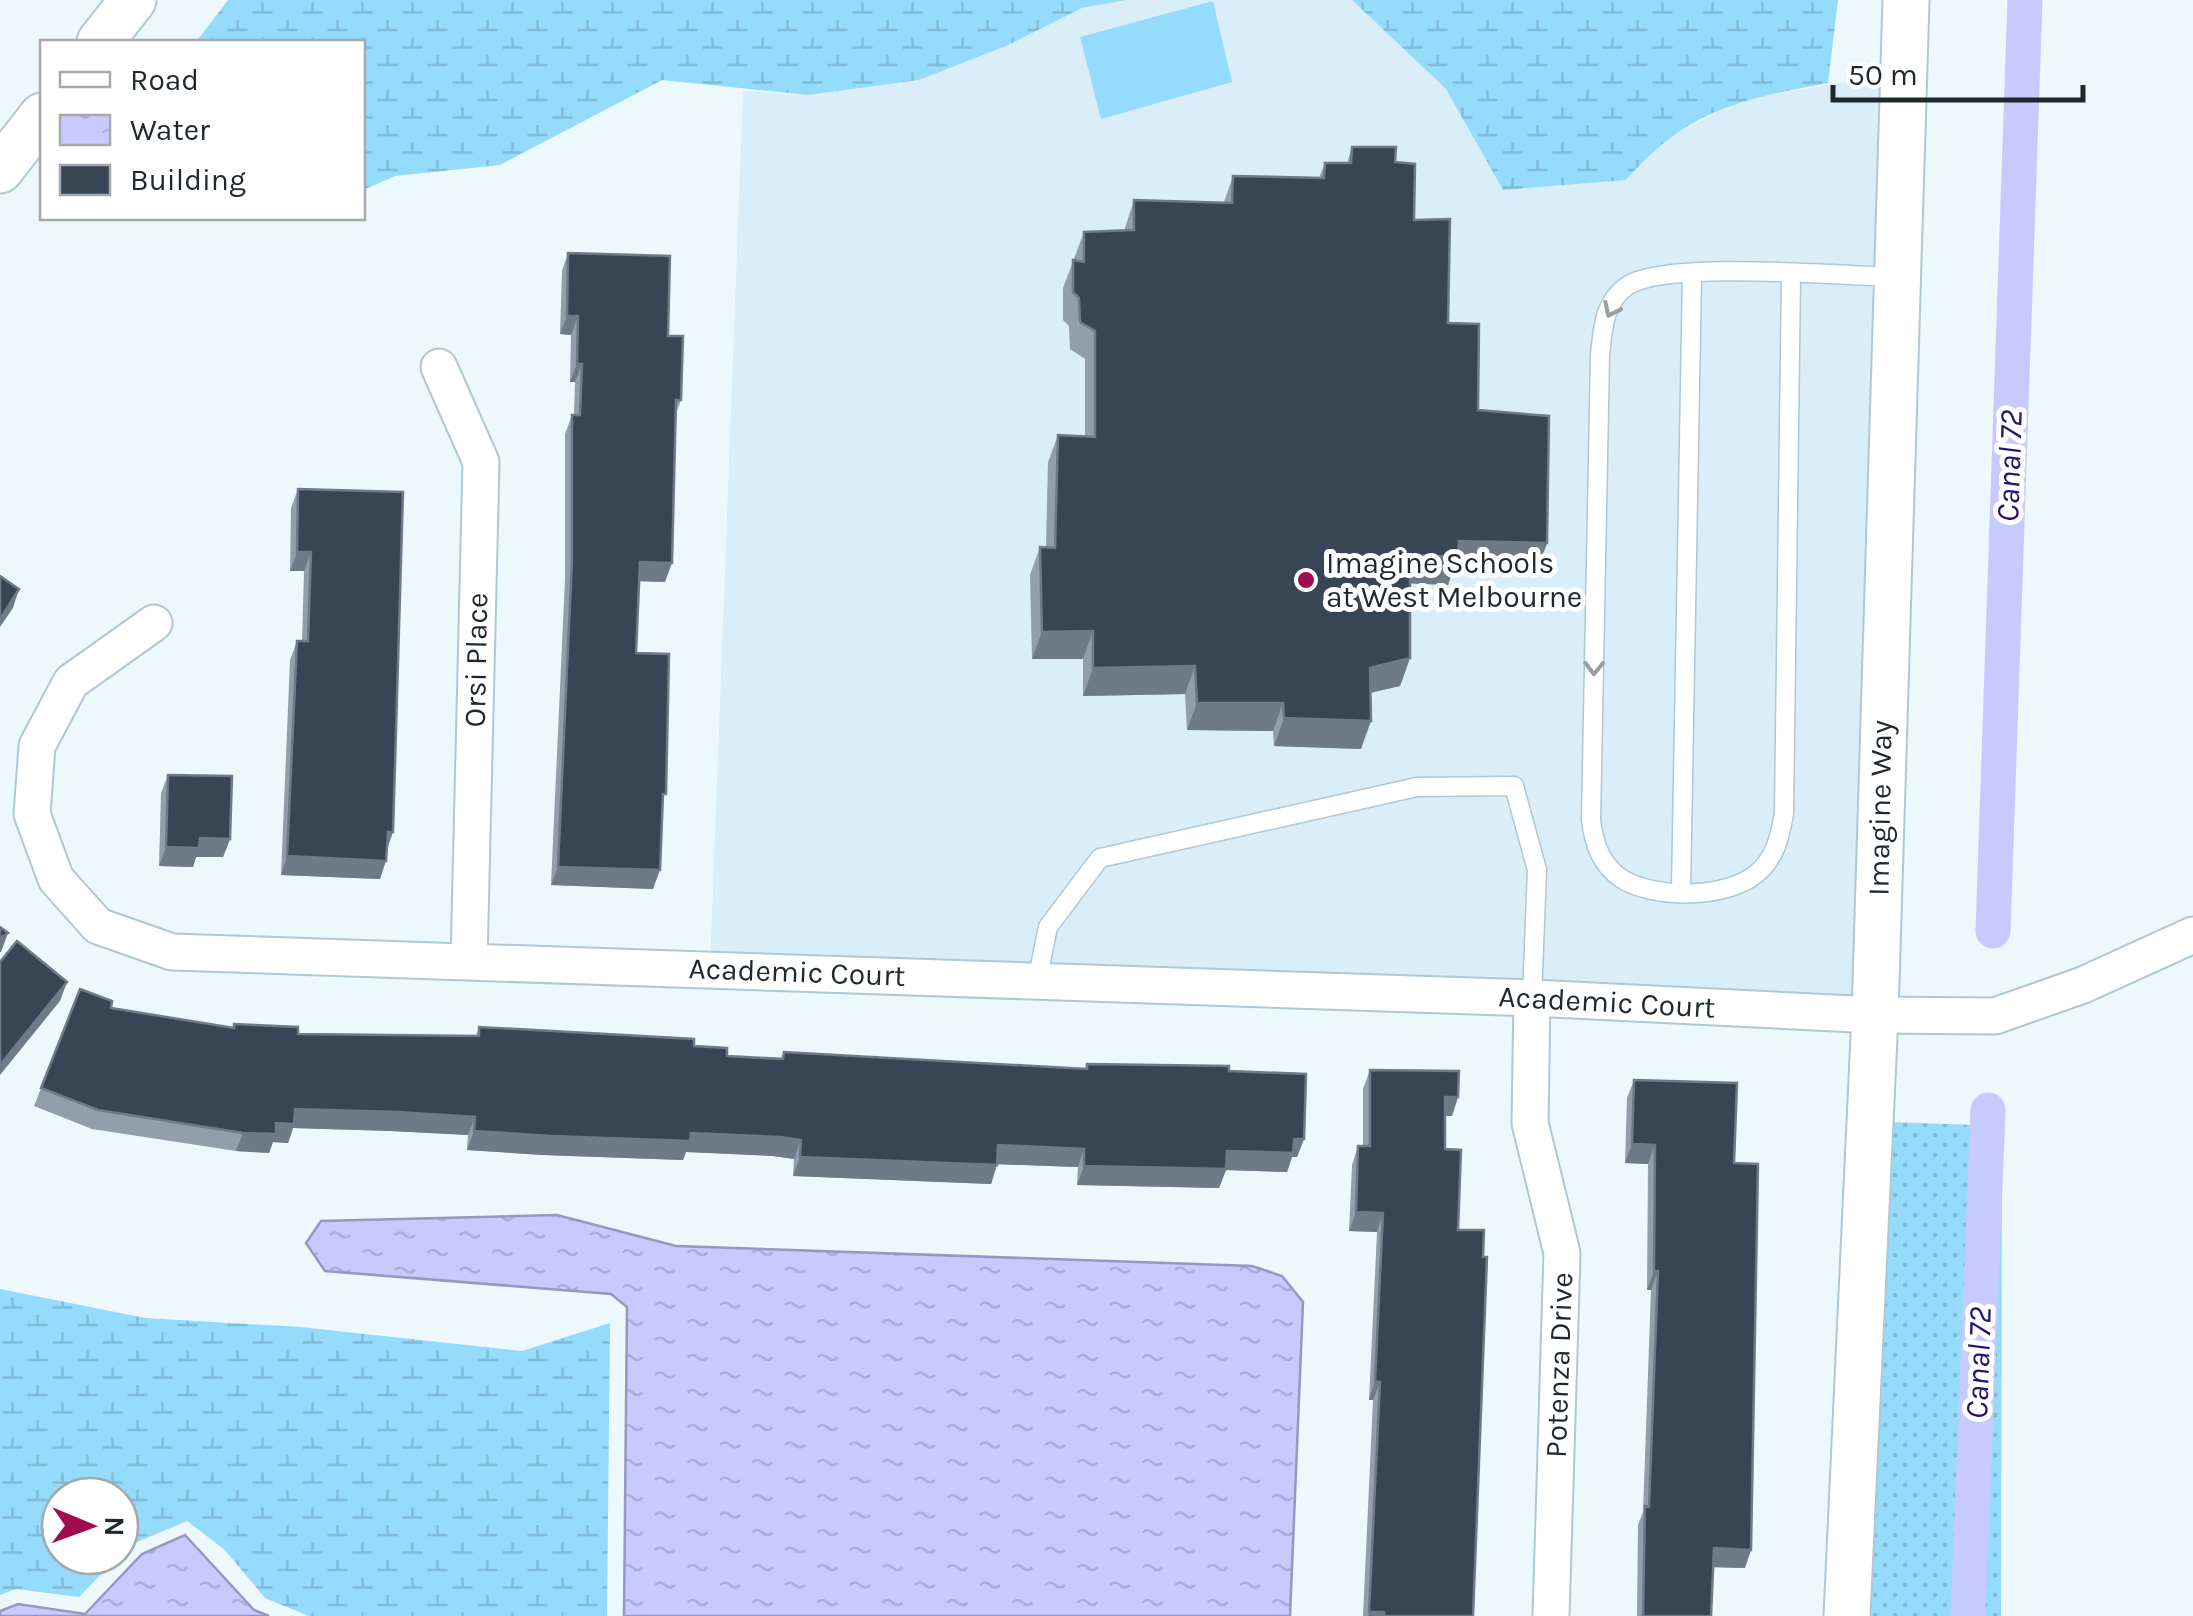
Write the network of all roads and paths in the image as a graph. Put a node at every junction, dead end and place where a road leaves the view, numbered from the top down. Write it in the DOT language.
graph roads {
  1 [pos="133,0"];
  2 [pos="1906,0"];
  3 [pos="102,40"];
  4 [pos="40,119"];
  5 [pos="0,170"];
  6 [pos="1692,274"];
  7 [pos="1791,275"];
  8 [pos="1897,276"];
  9 [pos="439,367"];
  10 [pos="154,623"];
  11 [pos="1680,891"];
  12 [pos="2193,934"];
  13 [pos="469,961"];
  14 [pos="1037,981"];
  15 [pos="1532,998"];
  16 [pos="1875,1015"];
  17 [pos="1550,1616"];
  18 [pos="1846,1616"];
  1 -- 3 [label="street"];
  2 -- 8 [label="street, Imagine Way"];
  4 -- 5 [label="street"];
  6 -- 7 [label="lane"];
  6 -- 11 [label="lane"];
  6 -- 11 [label="lane, one-way"];
  7 -- 8 [label="lane"];
  7 -- 11 [label="lane"];
  8 -- 16 [label="street, Imagine Way"];
  9 -- 13 [label="street, Orsi Place"];
  10 -- 13 [label="street, Academic Court"];
  12 -- 16 [label="street, Academic Court"];
  13 -- 14 [label="street, Academic Court"];
  14 -- 15 [label="street, Academic Court"];
  14 -- 15 [label="lane"];
  15 -- 16 [label="street, Academic Court"];
  15 -- 17 [label="street, Potenza Drive"];
  16 -- 18 [label="street, Imagine Way"];
}
